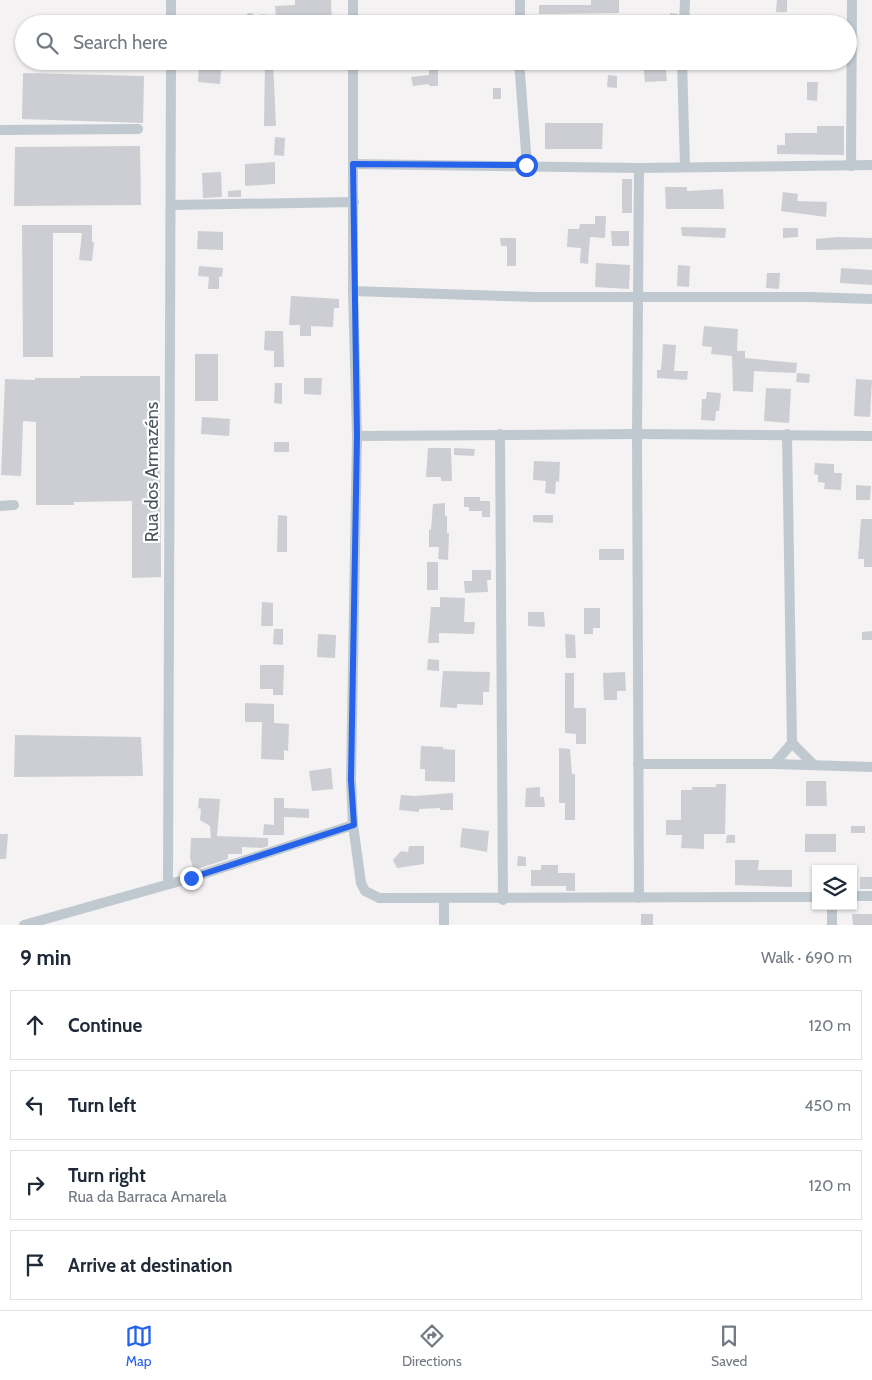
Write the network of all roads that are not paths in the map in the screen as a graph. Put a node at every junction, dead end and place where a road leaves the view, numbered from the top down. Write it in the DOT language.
graph roads {
  1 [pos="171,0"];
  2 [pos="353,0"];
  3 [pos="520,0"];
  4 [pos="685,0"];
  5 [pos="852,0"];
  6 [pos="171,15"];
  7 [pos="353,15"];
  8 [pos="520,15"];
  9 [pos="684,15"];
  10 [pos="852,15"];
  11 [pos="171,70"];
  12 [pos="353,70"];
  13 [pos="520,70"];
  14 [pos="682,70"];
  15 [pos="852,70"];
  16 [pos="138,129"];
  17 [pos="0,130"];
  18 [pos="353,164"];
  19 [pos="526,165"];
  20 [pos="872,165"];
  21 [pos="851,166"];
  22 [pos="684,167"];
  23 [pos="639,168"];
  24 [pos="354,202"];
  25 [pos="171,205"];
  26 [pos="353,291"];
  27 [pos="638,298"];
  28 [pos="872,299"];
  29 [pos="500,434"];
  30 [pos="637,434"];
  31 [pos="787,434"];
  32 [pos="357,436"];
  33 [pos="872,436"];
  34 [pos="14,505"];
  35 [pos="0,506"];
  36 [pos="792,743"];
  37 [pos="638,764"];
  38 [pos="774,764"];
  39 [pos="814,765"];
  40 [pos="872,767"];
  41 [pos="354,825"];
  42 [pos="168,884"];
  43 [pos="857,896"];
  44 [pos="872,896"];
  45 [pos="812,897"];
  46 [pos="639,898"];
  47 [pos="444,899"];
  48 [pos="503,900"];
  49 [pos="832,910"];
  50 [pos="24,925"];
  51 [pos="444,925"];
  52 [pos="832,925"];
  1 -- 6 [label="street"];
  2 -- 7 [label="street"];
  3 -- 8 [label="street"];
  4 -- 9 [label="street"];
  5 -- 10 [label="street"];
  11 -- 25 [label="street, Rua dos Armazéns"];
  12 -- 18 [label="street"];
  13 -- 19 [label="street"];
  14 -- 22 [label="street"];
  15 -- 21 [label="street"];
  16 -- 17 [label="street"];
  18 -- 19 [label="street"];
  18 -- 24 [label="street"];
  19 -- 23 [label="street"];
  20 -- 21 [label="street"];
  21 -- 22 [label="street"];
  22 -- 23 [label="street"];
  23 -- 27 [label="street"];
  24 -- 25 [label="street"];
  24 -- 26 [label="street"];
  25 -- 42 [label="street, Rua dos Armazéns"];
  26 -- 27 [label="street"];
  26 -- 32 [label="street"];
  27 -- 28 [label="street"];
  27 -- 30 [label="street"];
  29 -- 30 [label="street"];
  29 -- 32 [label="street"];
  29 -- 48 [label="street"];
  30 -- 31 [label="street"];
  30 -- 37 [label="street"];
  31 -- 33 [label="street"];
  31 -- 36 [label="street"];
  32 -- 41 [label="street"];
  34 -- 35 [label="street"];
  36 -- 38 [label="street"];
  36 -- 39 [label="street"];
  37 -- 38 [label="street"];
  37 -- 46 [label="street"];
  38 -- 39 [label="street"];
  39 -- 40 [label="street"];
  41 -- 42 [label="street"];
  41 -- 47 [label="street"];
  42 -- 50 [label="street"];
  43 -- 44 [label="street"];
  45 -- 46 [label="street"];
  46 -- 48 [label="street"];
  47 -- 48 [label="street"];
  47 -- 51 [label="street"];
  49 -- 52 [label="street"];
}
